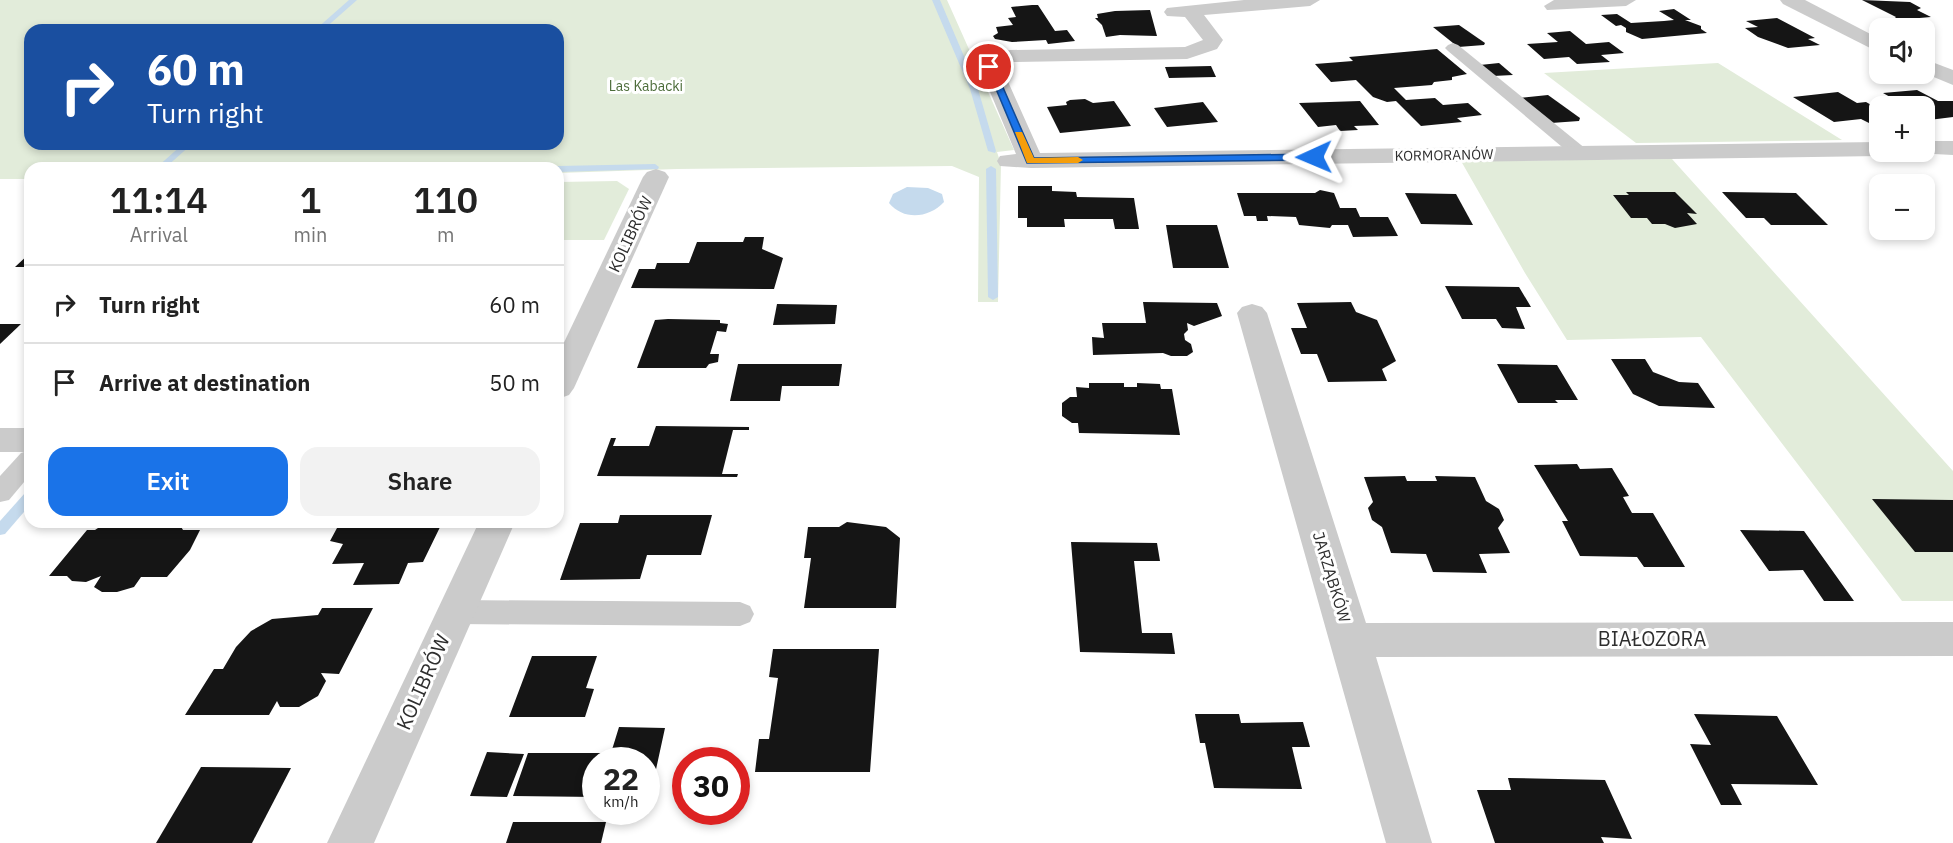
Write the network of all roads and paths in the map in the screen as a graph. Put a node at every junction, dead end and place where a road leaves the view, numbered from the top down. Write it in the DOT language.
graph roads {
  1 [pos="1310,0"];
  2 [pos="1626,0"];
  3 [pos="1790,0"];
  4 [pos="1554,6"];
  5 [pos="1869,41"];
  6 [pos="1453,48"];
  7 [pos="1935,70"];
  8 [pos="1953,78"];
  9 [pos="1935,148"];
  10 [pos="1953,148"];
  11 [pos="1869,149"];
  12 [pos="1580,153"];
  13 [pos="656,177"];
  14 [pos="1252,313"];
  15 [pos="564,375"];
  16 [pos="0,440"];
  17 [pos="24,440"];
  18 [pos="24,466"];
  19 [pos="0,493"];
  20 [pos="493,528"];
  21 [pos="456,612"];
  22 [pos="740,614"];
  23 [pos="1953,639"];
  24 [pos="1352,640"];
  25 [pos="350,843"];
  26 [pos="1408,843"];
  1 -- 12 [label="street, KORMORANÓW"];
  2 -- 4 [label="street"];
  3 -- 5 [label="street"];
  6 -- 12 [label="lane"];
  7 -- 8 [label="street"];
  9 -- 10 [label="street"];
  11 -- 12 [label="street, KORMORANÓW"];
  13 -- 15 [label="street, KOLIBRÓW"];
  14 -- 24 [label="street, JARZĄBKÓW"];
  16 -- 17 [label="street"];
  18 -- 19 [label="lane"];
  20 -- 21 [label="street, KOLIBRÓW"];
  21 -- 22 [label="lane"];
  21 -- 25 [label="street, KOLIBRÓW"];
  23 -- 24 [label="street, BIAŁOZORA"];
  24 -- 26 [label="street, JARZĄBKÓW"];
}
